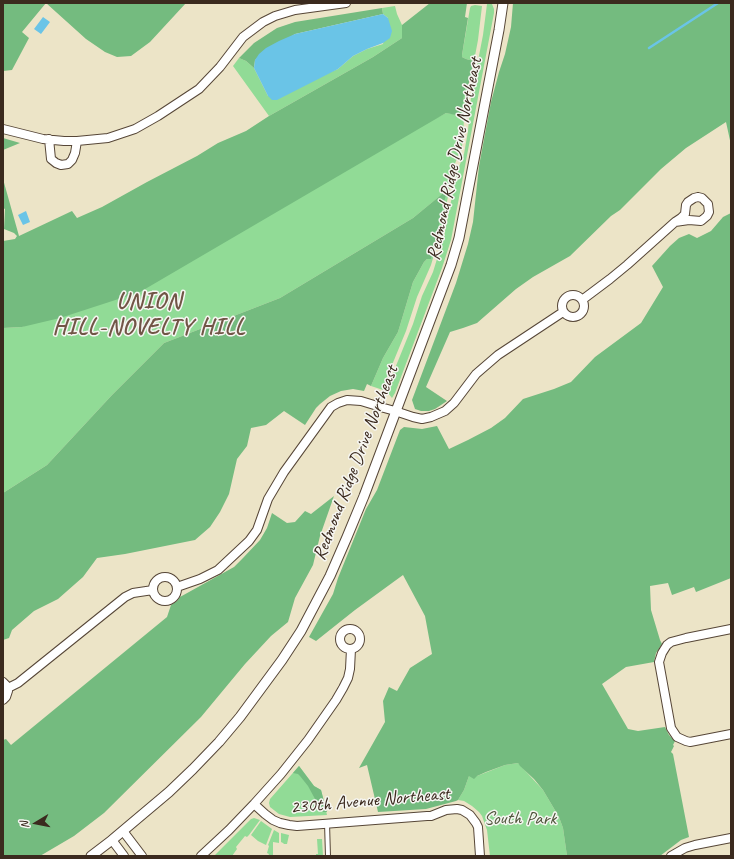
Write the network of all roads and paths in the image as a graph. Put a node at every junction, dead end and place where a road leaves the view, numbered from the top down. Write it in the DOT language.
graph roads {
  1 [pos="346,3"];
  2 [pos="502,3"];
  3 [pos="3,129"];
  4 [pos="49,139"];
  5 [pos="77,141"];
  6 [pos="674,222"];
  7 [pos="582,300"];
  8 [pos="563,312"];
  9 [pos="395,411"];
  10 [pos="177,587"];
  11 [pos="153,590"];
  12 [pos="731,629"];
  13 [pos="351,649"];
  14 [pos="5,685"];
  15 [pos="3,700"];
  16 [pos="731,734"];
  17 [pos="254,804"];
  18 [pos="327,823"];
  19 [pos="123,831"];
  20 [pos="731,838"];
  21 [pos="112,840"];
  22 [pos="205,855"];
  23 [pos="91,856"];
  24 [pos="124,856"];
  25 [pos="142,856"];
  26 [pos="328,856"];
  27 [pos="480,856"];
  28 [pos="671,856"];
  1 -- 5 [label="street"];
  2 -- 9 [label="street, Redmond Ridge Drive Northeast"];
  3 -- 4 [label="street"];
  4 -- 5 [label="street"];
  4 -- 5 [label="street"];
  6 -- 7 [label="street"];
  7 -- 8 [label="street"];
  7 -- 8 [label="street"];
  8 -- 9 [label="street"];
  9 -- 10 [label="street"];
  9 -- 19 [label="street, Redmond Ridge Drive Northeast"];
  10 -- 11 [label="street"];
  10 -- 11 [label="street"];
  11 -- 14 [label="street"];
  12 -- 16 [label="street"];
  13 -- 17 [label="street"];
  14 -- 15 [label="street"];
  17 -- 18 [label="street, 230th Avenue Northeast"];
  17 -- 22 [label="street"];
  18 -- 26 [label="lane"];
  18 -- 27 [label="street, 230th Avenue Northeast"];
  19 -- 21 [label="street, Redmond Ridge Drive Northeast"];
  19 -- 25 [label="street"];
  20 -- 28 [label="street"];
  21 -- 23 [label="street, Redmond Ridge Drive Northeast"];
  21 -- 24 [label="street"];
}
